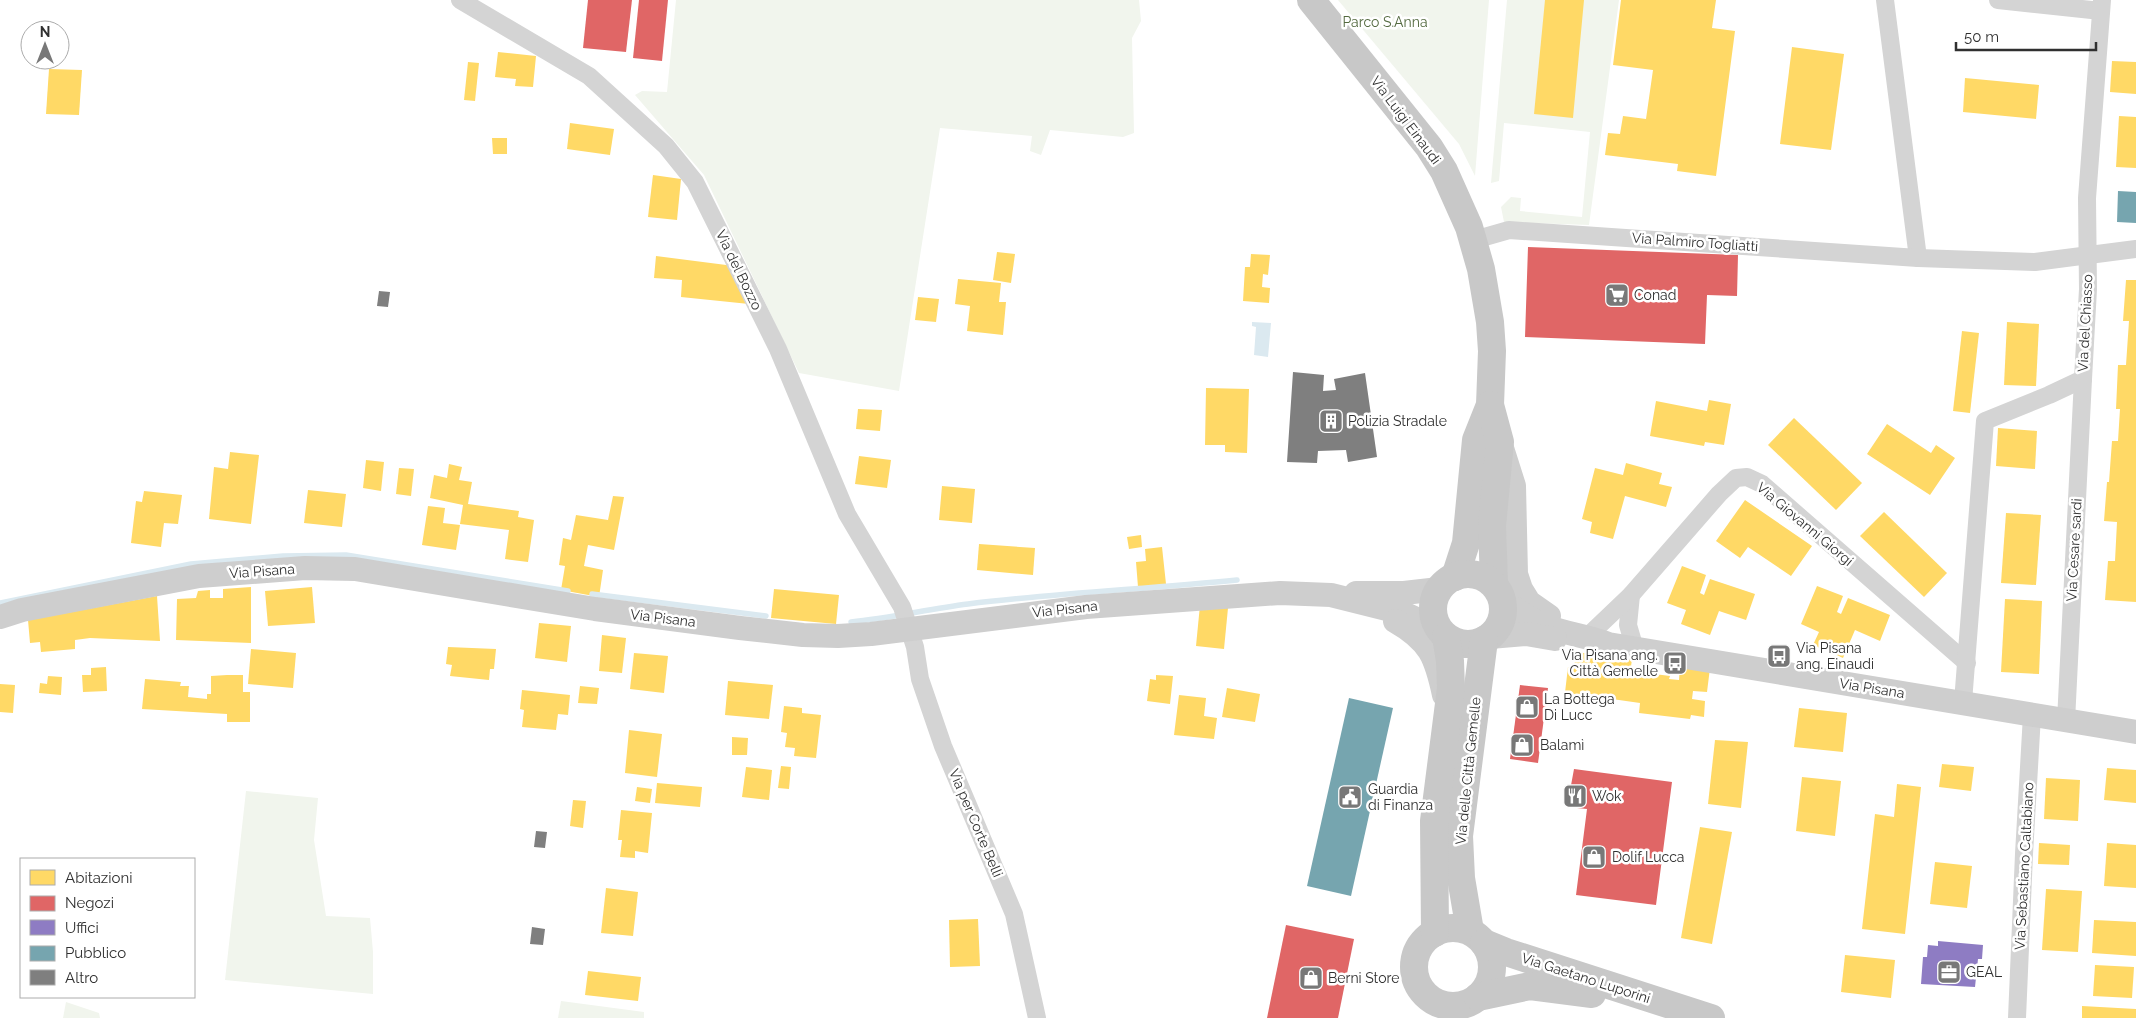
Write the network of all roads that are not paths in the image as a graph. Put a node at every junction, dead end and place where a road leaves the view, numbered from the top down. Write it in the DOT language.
graph roads {
  1 [pos="460,0"];
  2 [pos="1312,0"];
  3 [pos="1886,0"];
  4 [pos="1998,0"];
  5 [pos="2102,5"];
  6 [pos="1474,240"];
  7 [pos="2136,249"];
  8 [pos="2088,254"];
  9 [pos="1918,258"];
  10 [pos="2083,379"];
  11 [pos="1490,405"];
  12 [pos="1500,442"];
  13 [pos="1447,583"];
  14 [pos="1498,592"];
  15 [pos="1331,595"];
  16 [pos="1631,595"];
  17 [pos="1362,604"];
  18 [pos="0,617"];
  19 [pos="906,619"];
  20 [pos="1443,633"];
  21 [pos="1487,639"];
  22 [pos="1598,640"];
  23 [pos="1635,649"];
  24 [pos="1967,663"];
  25 [pos="1963,702"];
  26 [pos="1447,713"];
  27 [pos="2032,715"];
  28 [pos="2066,721"];
  29 [pos="2136,732"];
  30 [pos="1434,933"];
  31 [pos="1477,937"];
  32 [pos="1424,1006"];
  33 [pos="1468,1007"];
  34 [pos="1700,1014"];
  35 [pos="1037,1018"];
  36 [pos="2017,1018"];
  1 -- 19 [label="street, Via del Bozzo"];
  2 -- 6 [label="main road, Via Luigi Einaudi"];
  3 -- 9 [label="street"];
  4 -- 5 [label="street"];
  5 -- 8 [label="street, Via del Chiasso"];
  6 -- 9 [label="street, Via Palmiro Togliatti"];
  6 -- 11 [label="main road, Via Luigi Einaudi"];
  7 -- 8 [label="street, Via Palmiro Togliatti"];
  8 -- 9 [label="street, Via Palmiro Togliatti"];
  8 -- 10 [label="street, Via del Chiasso"];
  10 -- 24 [label="street, Via del Chiasso"];
  10 -- 28 [label="street, Via Cesare sardi"];
  11 -- 12 [label="main road"];
  11 -- 13 [label="main road, Via Luigi Einaudi"];
  12 -- 14 [label="main road"];
  12 -- 22 [label="main road"];
  13 -- 14 [label="main road, Via Pisana"];
  13 -- 15 [label="main road, Via Pisana"];
  13 -- 20 [label="main road"];
  14 -- 21 [label="main road"];
  14 -- 22 [label="main road, Via Pisana"];
  15 -- 17 [label="main road, Via Pisana"];
  15 -- 19 [label="main road, Via Pisana"];
  16 -- 22 [label="street, Via Giovanni Giorgi"];
  16 -- 23 [label="street"];
  16 -- 24 [label="street, Via Giovanni Giorgi"];
  17 -- 20 [label="main road, Via Pisana"];
  17 -- 26 [label="main road"];
  18 -- 19 [label="main road, Via Pisana"];
  19 -- 35 [label="street, Via per Corte Belli"];
  20 -- 21 [label="main road, Via Pisana"];
  20 -- 26 [label="main road, Via delle Città Gemelle"];
  21 -- 22 [label="main road, Via Pisana"];
  21 -- 31 [label="main road, Via delle Città Gemelle"];
  22 -- 23 [label="main road, Via Pisana"];
  23 -- 25 [label="main road, Via Pisana"];
  24 -- 25 [label="street, Via del Chiasso"];
  25 -- 27 [label="main road, Via Pisana"];
  26 -- 30 [label="main road, Via delle Città Gemelle"];
  27 -- 28 [label="main road, Via Pisana"];
  27 -- 36 [label="street, Via Sebastiano Caltabiano"];
  28 -- 29 [label="main road, Via Pisana"];
  30 -- 31 [label="main road, Via Gaetano Luporini"];
  30 -- 32 [label="main road, Via Gaetano Luporini"];
  31 -- 33 [label="main road"];
  31 -- 34 [label="main road, Via Gaetano Luporini"];
  32 -- 33 [label="main road, Via Gaetano Luporini"];
  33 -- 34 [label="main road, Via Gaetano Luporini"];
}
